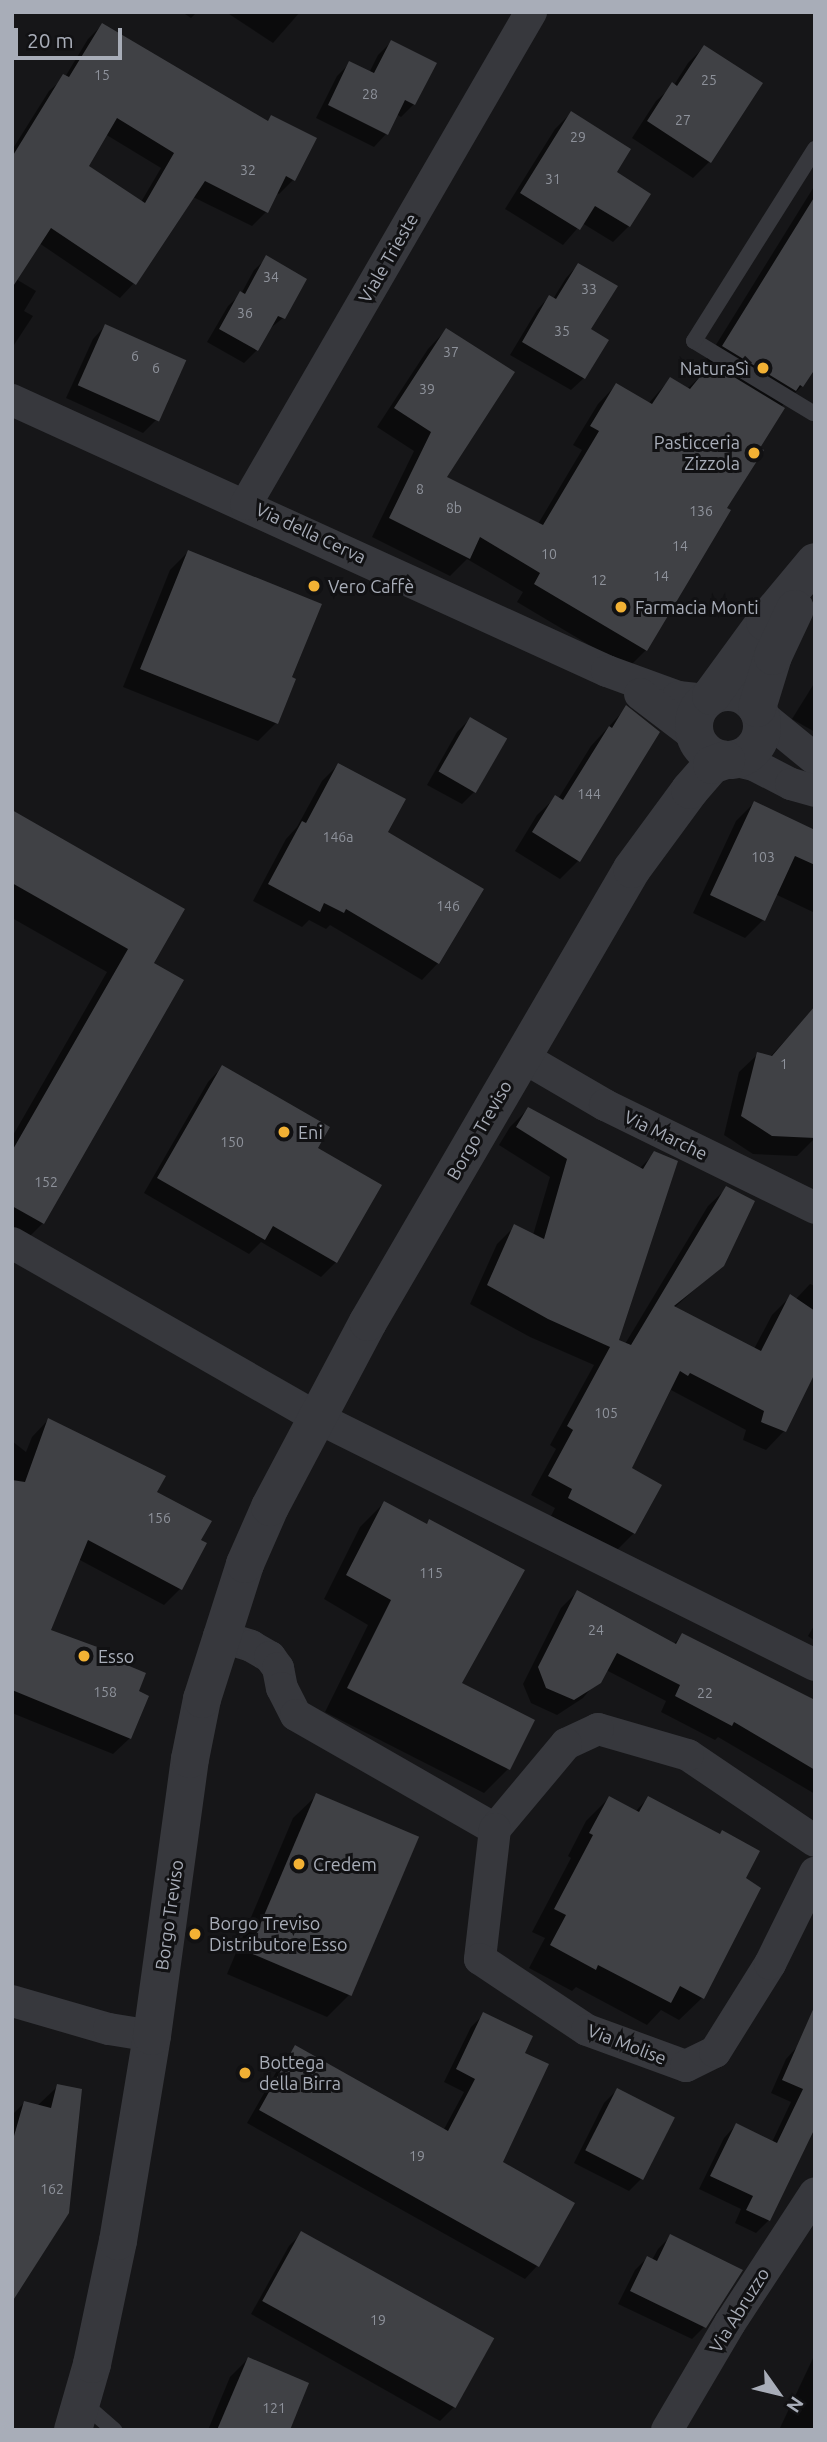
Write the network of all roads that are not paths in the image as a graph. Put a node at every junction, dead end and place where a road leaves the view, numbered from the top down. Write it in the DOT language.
graph roads {
  1 [pos="531,12"];
  2 [pos="815,149"];
  3 [pos="12,400"];
  4 [pos="814,412"];
  5 [pos="246,504"];
  6 [pos="815,563"];
  7 [pos="607,671"];
  8 [pos="708,698"];
  9 [pos="758,710"];
  10 [pos="713,749"];
  11 [pos="815,759"];
  12 [pos="815,791"];
  13 [pos="521,1056"];
  14 [pos="815,1208"];
  15 [pos="12,1243"];
  16 [pos="316,1418"];
  17 [pos="219,1636"];
  18 [pos="815,1665"];
  19 [pos="495,1829"];
  20 [pos="815,1841"];
  21 [pos="815,1872"];
  22 [pos="12,2001"];
  23 [pos="152,2036"];
  24 [pos="815,2193"];
  25 [pos="77,2416"];
  26 [pos="114,2430"];
  27 [pos="667,2430"];
  1 -- 5 [label="street, Viale Trieste"];
  2 -- 4 [label="lane"];
  3 -- 5 [label="street, Via della Cerva"];
  5 -- 7 [label="street, Via della Cerva"];
  6 -- 8 [label="street"];
  6 -- 9 [label="street"];
  7 -- 8 [label="street, Via della Cerva"];
  7 -- 10 [label="street, Via della Cerva"];
  8 -- 9 [label="street"];
  8 -- 10 [label="street"];
  9 -- 10 [label="street"];
  9 -- 11 [label="street"];
  10 -- 12 [label="street, Via della Cerva"];
  10 -- 13 [label="street, Borgo Treviso"];
  13 -- 14 [label="street, Via Marche"];
  13 -- 16 [label="street, Borgo Treviso"];
  15 -- 16 [label="street"];
  16 -- 17 [label="street, Borgo Treviso"];
  16 -- 18 [label="street"];
  17 -- 19 [label="street"];
  17 -- 23 [label="street, Borgo Treviso"];
  19 -- 20 [label="street"];
  19 -- 21 [label="street, Via Molise"];
  22 -- 23 [label="street"];
  23 -- 25 [label="street, Borgo Treviso"];
  24 -- 27 [label="street, Via Abruzzo"];
  25 -- 26 [label="lane"];
}
